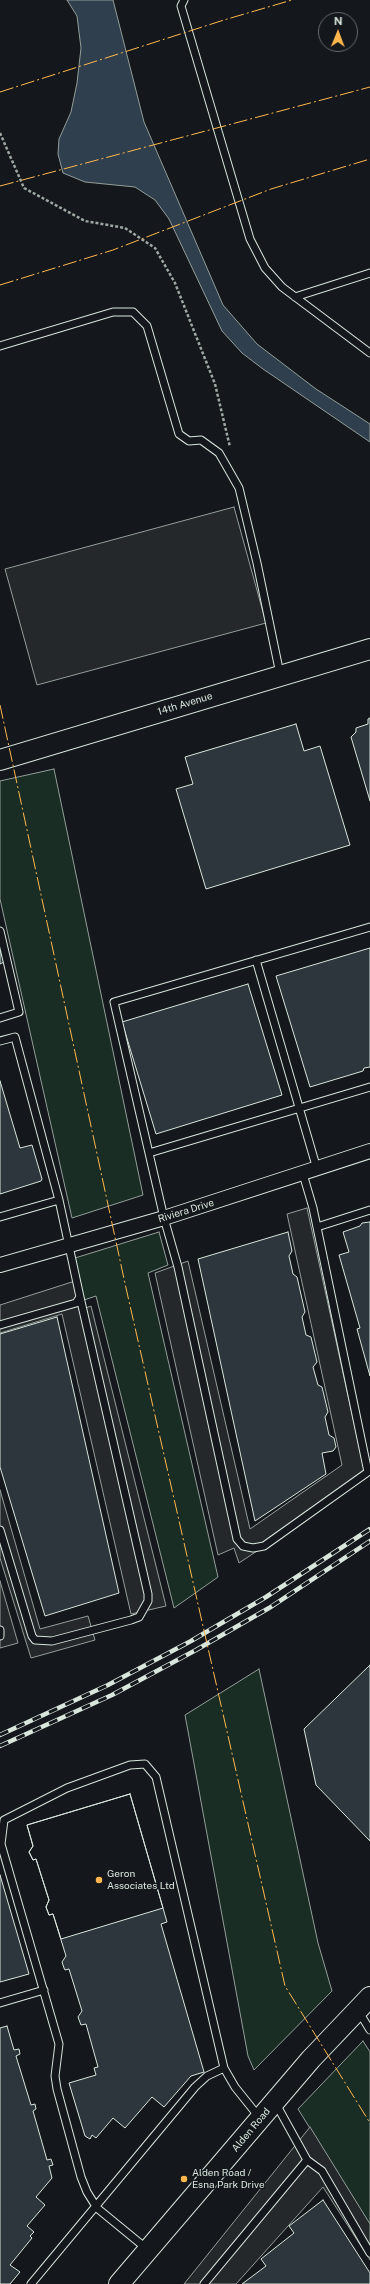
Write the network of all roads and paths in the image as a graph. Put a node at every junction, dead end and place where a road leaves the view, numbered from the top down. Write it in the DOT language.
graph roads {
  1 [pos="184,0"];
  2 [pos="0,133"];
  3 [pos="370,273"];
  4 [pos="295,297"];
  5 [pos="0,346"];
  6 [pos="370,353"];
  7 [pos="231,451"];
  8 [pos="370,649"];
  9 [pos="280,676"];
  10 [pos="0,760"];
  11 [pos="370,927"];
  12 [pos="0,931"];
  13 [pos="256,960"];
  14 [pos="0,1018"];
  15 [pos="0,1041"];
  16 [pos="370,1087"];
  17 [pos="300,1108"];
  18 [pos="370,1151"];
  19 [pos="149,1153"];
  20 [pos="318,1169"];
  21 [pos="303,1174"];
  22 [pos="59,1200"];
  23 [pos="370,1210"];
  24 [pos="0,1217"];
  25 [pos="164,1218"];
  26 [pos="317,1227"];
  27 [pos="68,1246"];
  28 [pos="0,1266"];
  29 [pos="80,1297"];
  30 [pos="0,1325"];
  31 [pos="369,1471"];
  32 [pos="0,1530"];
  33 [pos="0,1630"];
  34 [pos="0,1636"];
  35 [pos="44,1990"];
  36 [pos="0,2003"];
  37 [pos="364,2003"];
  38 [pos="370,2030"];
  39 [pos="224,2068"];
  40 [pos="275,2102"];
  41 [pos="260,2119"];
  42 [pos="307,2160"];
  43 [pos="95,2205"];
  44 [pos="148,2250"];
  45 [pos="370,2253"];
  46 [pos="31,2284"];
  47 [pos="119,2284"];
  48 [pos="204,2284"];
  1 -- 4 [label="lane"];
  2 -- 7 [label="path"];
  3 -- 4 [label="lane"];
  4 -- 6 [label="lane"];
  5 -- 9 [label="lane"];
  8 -- 9 [label="main road, 14th Avenue"];
  9 -- 10 [label="main road, 14th Avenue"];
  11 -- 13 [label="lane"];
  12 -- 14 [label="lane"];
  13 -- 17 [label="lane"];
  13 -- 19 [label="lane"];
  15 -- 22 [label="lane"];
  16 -- 17 [label="lane"];
  17 -- 19 [label="lane"];
  17 -- 20 [label="lane"];
  18 -- 20 [label="street, Riviera Drive"];
  19 -- 25 [label="lane"];
  20 -- 21 [label="street, Riviera Drive"];
  21 -- 25 [label="street, Riviera Drive"];
  21 -- 26 [label="lane"];
  22 -- 24 [label="lane"];
  22 -- 27 [label="lane"];
  23 -- 26 [label="lane"];
  25 -- 27 [label="street, Riviera Drive"];
  25 -- 31 [label="lane"];
  26 -- 31 [label="lane"];
  27 -- 28 [label="street, Riviera Drive"];
  27 -- 29 [label="lane"];
  29 -- 30 [label="lane"];
  29 -- 32 [label="lane"];
  33 -- 34 [label="lane"];
  35 -- 36 [label="lane"];
  35 -- 39 [label="lane"];
  35 -- 43 [label="lane"];
  37 -- 38 [label="lane"];
  37 -- 40 [label="main road, Alden Road"];
  39 -- 41 [label="lane"];
  39 -- 43 [label="lane"];
  40 -- 41 [label="main road, Alden Road"];
  40 -- 42 [label="lane"];
  41 -- 44 [label="main road, Alden Road"];
  42 -- 45 [label="lane"];
  42 -- 48 [label="lane"];
  43 -- 44 [label="lane"];
  43 -- 46 [label="lane"];
  44 -- 47 [label="main road, Alden Road"];
}
